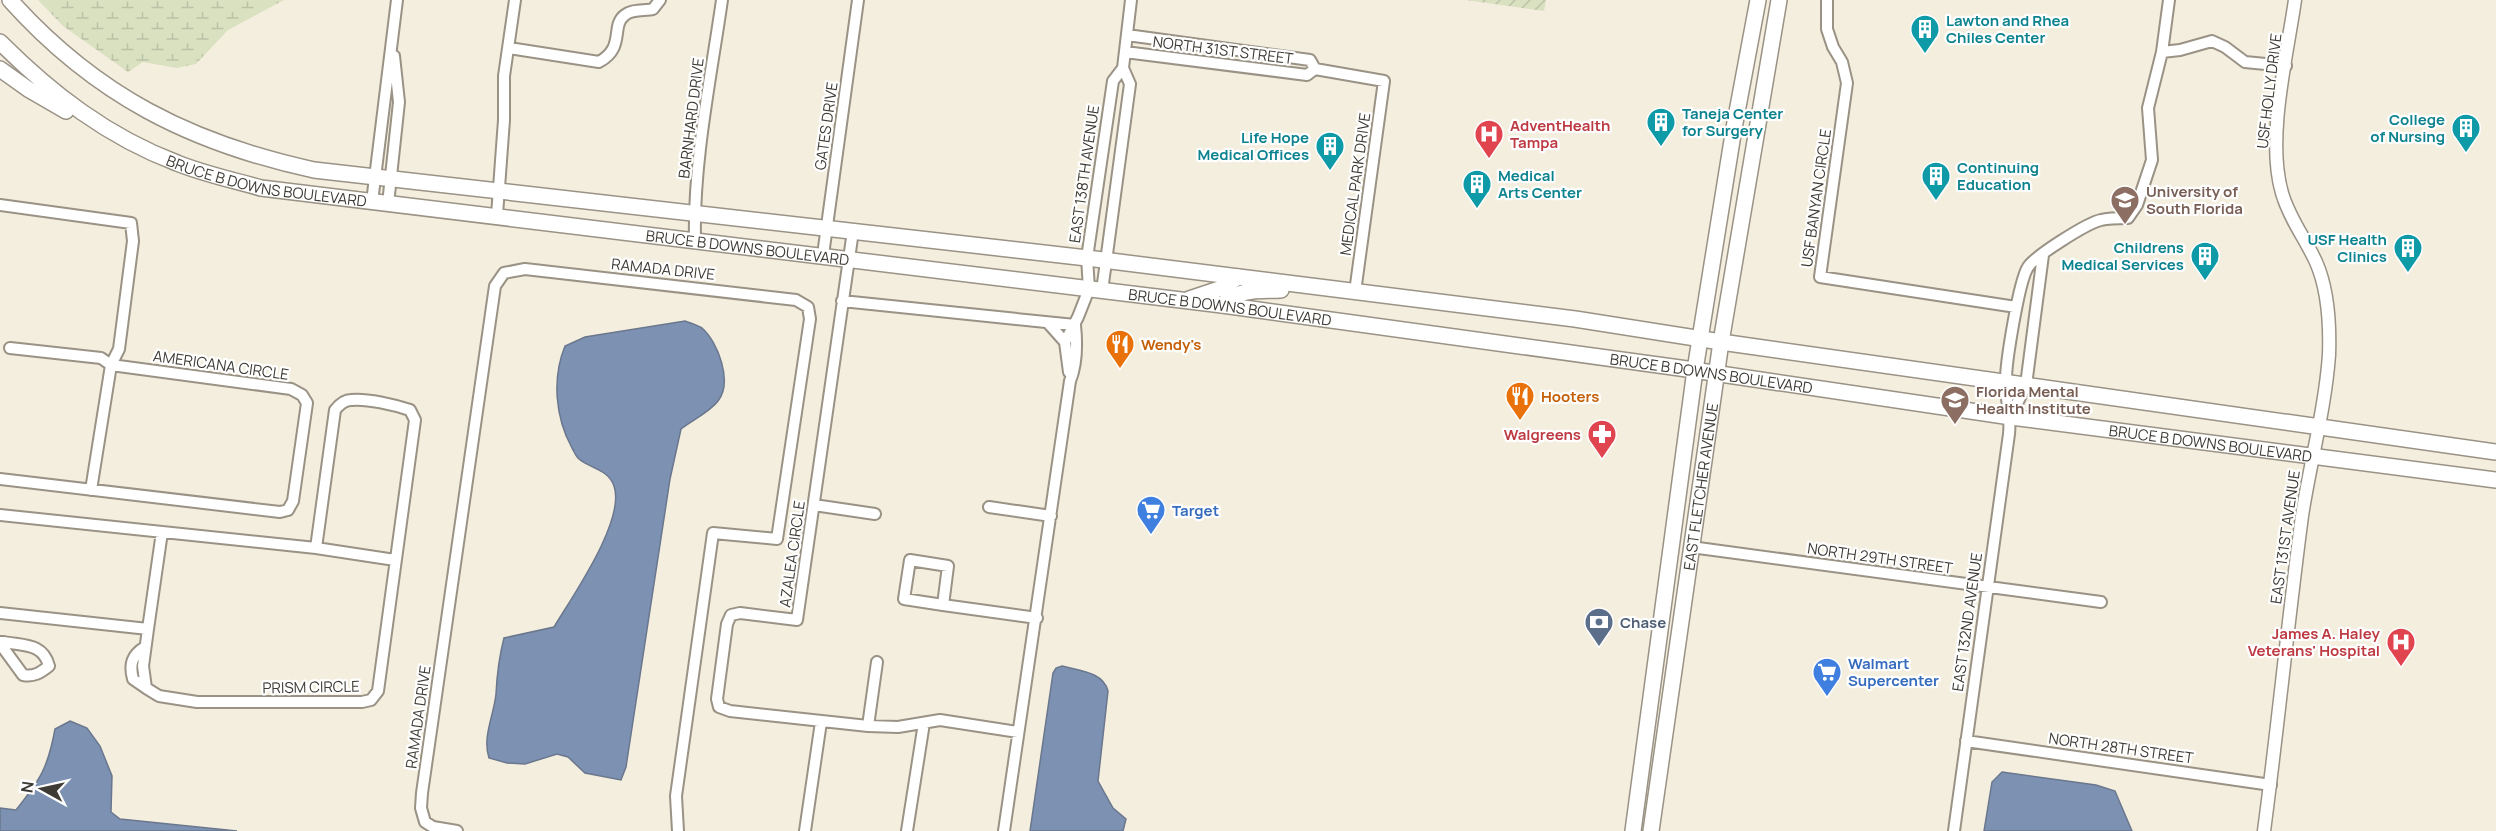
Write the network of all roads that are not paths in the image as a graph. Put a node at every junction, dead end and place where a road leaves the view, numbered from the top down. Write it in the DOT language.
graph roads {
  1 [pos="10,0"];
  2 [pos="397,0"];
  3 [pos="515,0"];
  4 [pos="660,0"];
  5 [pos="722,0"];
  6 [pos="858,0"];
  7 [pos="1131,0"];
  8 [pos="1758,0"];
  9 [pos="1779,0"];
  10 [pos="1827,0"];
  11 [pos="2169,0"];
  12 [pos="2295,0"];
  13 [pos="1127,35"];
  14 [pos="0,42"];
  15 [pos="508,48"];
  16 [pos="1125,52"];
  17 [pos="2162,52"];
  18 [pos="2286,66"];
  19 [pos="1123,68"];
  20 [pos="0,69"];
  21 [pos="1315,69"];
  22 [pos="1384,81"];
  23 [pos="103,128"];
  24 [pos="384,177"];
  25 [pos="499,190"];
  26 [pos="372,202"];
  27 [pos="388,204"];
  28 [pos="0,205"];
  29 [pos="694,214"];
  30 [pos="497,215"];
  31 [pos="826,228"];
  32 [pos="853,231"];
  33 [pos="695,240"];
  34 [pos="823,255"];
  35 [pos="2043,255"];
  36 [pos="848,258"];
  37 [pos="1088,258"];
  38 [pos="1107,261"];
  39 [pos="1238,277"];
  40 [pos="1323,288"];
  41 [pos="1095,290"];
  42 [pos="1355,292"];
  43 [pos="1183,300"];
  44 [pos="842,301"];
  45 [pos="1222,305"];
  46 [pos="2016,307"];
  47 [pos="1049,324"];
  48 [pos="1075,325"];
  49 [pos="1700,339"];
  50 [pos="1065,342"];
  51 [pos="1721,342"];
  52 [pos="10,348"];
  53 [pos="111,365"];
  54 [pos="1695,370"];
  55 [pos="1717,374"];
  56 [pos="1070,381"];
  57 [pos="2006,383"];
  58 [pos="2026,385"];
  59 [pos="2011,417"];
  60 [pos="2319,426"];
  61 [pos="2496,452"];
  62 [pos="2313,455"];
  63 [pos="0,479"];
  64 [pos="2496,480"];
  65 [pos="91,490"];
  66 [pos="814,505"];
  67 [pos="989,507"];
  68 [pos="875,514"];
  69 [pos="0,515"];
  70 [pos="1052,516"];
  71 [pos="162,532"];
  72 [pos="1691,547"];
  73 [pos="316,548"];
  74 [pos="395,560"];
  75 [pos="1987,587"];
  76 [pos="2101,603"];
  77 [pos="943,605"];
  78 [pos="1662,611"];
  79 [pos="0,613"];
  80 [pos="1037,618"];
  81 [pos="148,629"];
  82 [pos="877,662"];
  83 [pos="1666,721"];
  84 [pos="821,722"];
  85 [pos="924,723"];
  86 [pos="868,726"];
  87 [pos="1018,732"];
  88 [pos="1966,741"];
  89 [pos="2271,785"];
  90 [pos="457,831"];
  91 [pos="678,831"];
  92 [pos="805,831"];
  93 [pos="908,831"];
  94 [pos="1004,831"];
  95 [pos="1633,831"];
  96 [pos="1651,831"];
  97 [pos="1954,831"];
  98 [pos="2264,831"];
  1 -- 24 [label="main road, BRUCE B DOWNS BOULEVARD"];
  2 -- 24 [label="street"];
  3 -- 15 [label="street"];
  4 -- 15 [label="street"];
  5 -- 29 [label="street, BARNHARD DRIVE"];
  6 -- 31 [label="street, GATES DRIVE"];
  7 -- 13 [label="street, EAST 138TH AVENUE"];
  8 -- 49 [label="main road, EAST FLETCHER AVENUE"];
  9 -- 51 [label="main road, EAST FLETCHER AVENUE"];
  10 -- 46 [label="street, USF BANYAN CIRCLE"];
  11 -- 17 [label="street"];
  12 -- 18 [label="street, USF HOLLY DRIVE"];
  13 -- 16 [label="street, EAST 138TH AVENUE"];
  13 -- 21 [label="street, NORTH 31ST STREET"];
  14 -- 23 [label="main road, BRUCE B DOWNS BOULEVARD"];
  15 -- 25 [label="street"];
  16 -- 19 [label="street, EAST 138TH AVENUE"];
  16 -- 21 [label="street, NORTH 31ST STREET"];
  17 -- 18 [label="street"];
  17 -- 35 [label="street"];
  18 -- 60 [label="street, USF HOLLY DRIVE"];
  19 -- 37 [label="street, EAST 138TH AVENUE"];
  19 -- 38 [label="street, EAST 138TH AVENUE"];
  20 -- 23 [label="main road"];
  21 -- 22 [label="street, NORTH 31ST STREET"];
  22 -- 42 [label="street, MEDICAL PARK DRIVE"];
  23 -- 26 [label="main road, BRUCE B DOWNS BOULEVARD"];
  24 -- 25 [label="main road, BRUCE B DOWNS BOULEVARD"];
  24 -- 26 [label="street"];
  24 -- 27 [label="street"];
  25 -- 29 [label="main road, BRUCE B DOWNS BOULEVARD"];
  25 -- 30 [label="street"];
  26 -- 27 [label="main road, BRUCE B DOWNS BOULEVARD"];
  27 -- 30 [label="main road, BRUCE B DOWNS BOULEVARD"];
  28 -- 53 [label="street"];
  29 -- 31 [label="main road, BRUCE B DOWNS BOULEVARD"];
  29 -- 33 [label="street, BARNHARD DRIVE"];
  30 -- 33 [label="main road, BRUCE B DOWNS BOULEVARD"];
  31 -- 32 [label="main road, BRUCE B DOWNS BOULEVARD"];
  31 -- 34 [label="street, GATES DRIVE"];
  32 -- 36 [label="street, AZALEA CIRCLE"];
  32 -- 37 [label="main road, BRUCE B DOWNS BOULEVARD"];
  33 -- 34 [label="main road, BRUCE B DOWNS BOULEVARD"];
  34 -- 36 [label="main road, BRUCE B DOWNS BOULEVARD"];
  35 -- 46 [label="street"];
  35 -- 58 [label="street"];
  36 -- 41 [label="main road, BRUCE B DOWNS BOULEVARD"];
  36 -- 44 [label="street, AZALEA CIRCLE"];
  37 -- 38 [label="main road, BRUCE B DOWNS BOULEVARD"];
  37 -- 41 [label="street, EAST 138TH AVENUE"];
  38 -- 39 [label="main road, BRUCE B DOWNS BOULEVARD"];
  38 -- 41 [label="street, EAST 138TH AVENUE"];
  39 -- 40 [label="main road, BRUCE B DOWNS BOULEVARD"];
  39 -- 43 [label="main road"];
  40 -- 42 [label="main road, BRUCE B DOWNS BOULEVARD"];
  40 -- 45 [label="main road"];
  41 -- 43 [label="main road, BRUCE B DOWNS BOULEVARD"];
  41 -- 48 [label="street"];
  42 -- 49 [label="main road, BRUCE B DOWNS BOULEVARD"];
  43 -- 45 [label="main road, BRUCE B DOWNS BOULEVARD"];
  44 -- 47 [label="street"];
  44 -- 66 [label="street, AZALEA CIRCLE"];
  45 -- 54 [label="main road, BRUCE B DOWNS BOULEVARD"];
  46 -- 57 [label="street"];
  47 -- 48 [label="street"];
  47 -- 50 [label="street"];
  48 -- 50 [label="street"];
  48 -- 56 [label="street"];
  49 -- 51 [label="main road, BRUCE B DOWNS BOULEVARD"];
  49 -- 54 [label="main road, EAST FLETCHER AVENUE"];
  50 -- 56 [label="street"];
  51 -- 55 [label="main road, EAST FLETCHER AVENUE"];
  51 -- 57 [label="main road, BRUCE B DOWNS BOULEVARD"];
  52 -- 53 [label="street"];
  53 -- 65 [label="street"];
  53 -- 65 [label="street, AMERICANA CIRCLE"];
  54 -- 55 [label="main road, BRUCE B DOWNS BOULEVARD"];
  54 -- 78 [label="main road, EAST FLETCHER AVENUE"];
  55 -- 59 [label="main road, BRUCE B DOWNS BOULEVARD"];
  55 -- 72 [label="main road, EAST FLETCHER AVENUE"];
  56 -- 70 [label="street"];
  57 -- 58 [label="main road, BRUCE B DOWNS BOULEVARD"];
  57 -- 59 [label="street"];
  58 -- 59 [label="street"];
  58 -- 60 [label="main road, BRUCE B DOWNS BOULEVARD"];
  59 -- 62 [label="main road, BRUCE B DOWNS BOULEVARD"];
  59 -- 75 [label="street, EAST 132ND AVENUE"];
  60 -- 61 [label="main road, BRUCE B DOWNS BOULEVARD"];
  60 -- 62 [label="street, EAST 131ST AVENUE"];
  62 -- 64 [label="main road, BRUCE B DOWNS BOULEVARD"];
  62 -- 89 [label="street, EAST 131ST AVENUE"];
  63 -- 65 [label="street, AMERICANA CIRCLE"];
  66 -- 68 [label="street"];
  66 -- 84 [label="street, AZALEA CIRCLE"];
  67 -- 70 [label="street"];
  69 -- 71 [label="street"];
  70 -- 80 [label="street"];
  71 -- 73 [label="street"];
  71 -- 81 [label="street, PRISM CIRCLE"];
  72 -- 75 [label="street, NORTH 29TH STREET"];
  72 -- 83 [label="main road, EAST FLETCHER AVENUE"];
  73 -- 74 [label="street"];
  73 -- 74 [label="street, PRISM CIRCLE"];
  74 -- 81 [label="street, PRISM CIRCLE"];
  75 -- 76 [label="street, NORTH 29TH STREET"];
  75 -- 88 [label="street, EAST 132ND AVENUE"];
  77 -- 77 [label="street"];
  77 -- 80 [label="street"];
  78 -- 83 [label="main road"];
  78 -- 95 [label="main road, EAST FLETCHER AVENUE"];
  79 -- 81 [label="street"];
  80 -- 87 [label="street"];
  82 -- 86 [label="street"];
  83 -- 96 [label="main road, EAST FLETCHER AVENUE"];
  84 -- 86 [label="street"];
  84 -- 92 [label="street"];
  85 -- 86 [label="street"];
  85 -- 87 [label="street"];
  85 -- 93 [label="street"];
  87 -- 94 [label="street"];
  88 -- 89 [label="street, NORTH 28TH STREET"];
  88 -- 97 [label="street, EAST 132ND AVENUE"];
  89 -- 98 [label="street, EAST 131ST AVENUE"];
  90 -- 91 [label="street, RAMADA DRIVE"];
}
